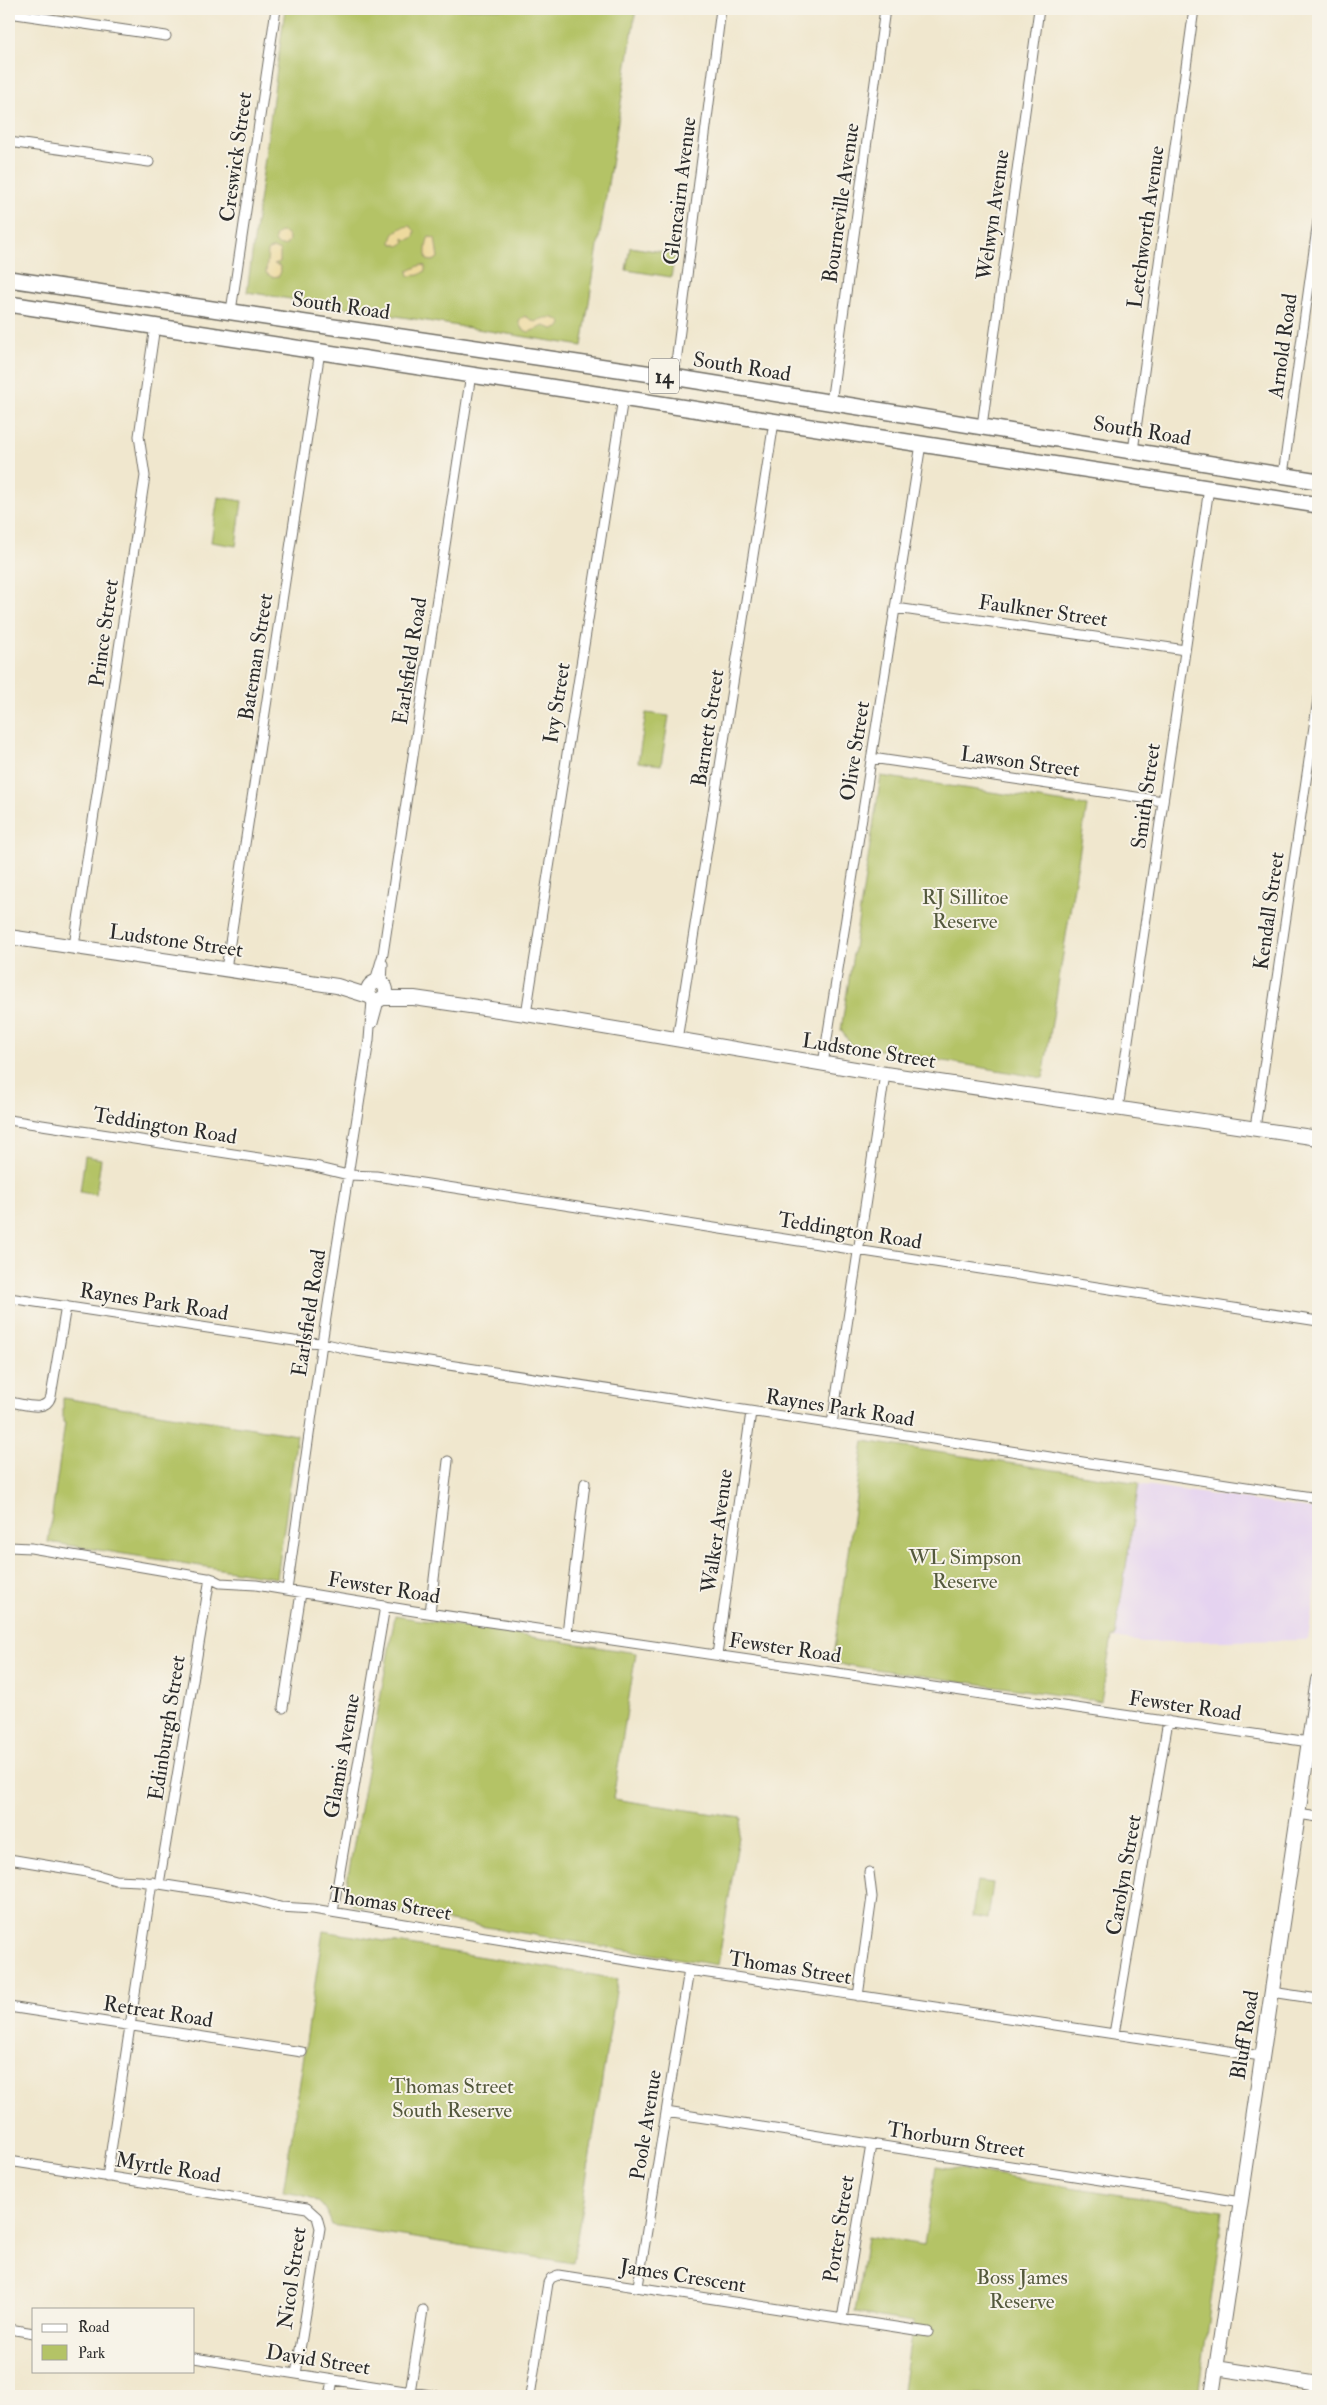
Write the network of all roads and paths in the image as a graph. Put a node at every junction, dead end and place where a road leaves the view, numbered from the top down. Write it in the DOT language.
graph roads {
  1 [pos="276,9"];
  2 [pos="721,9"];
  3 [pos="885,9"];
  4 [pos="1039,9"];
  5 [pos="1194,9"];
  6 [pos="9,13"];
  7 [pos="166,36"];
  8 [pos="9,142"];
  9 [pos="149,162"];
  10 [pos="1318,220"];
  11 [pos="9,279"];
  12 [pos="9,304"];
  13 [pos="231,311"];
  14 [pos="155,326"];
  15 [pos="475,347"];
  16 [pos="320,351"];
  17 [pos="471,374"];
  18 [pos="674,378"];
  19 [pos="623,398"];
  20 [pos="831,403"];
  21 [pos="926,418"];
  22 [pos="774,422"];
  23 [pos="982,426"];
  24 [pos="921,444"];
  25 [pos="1133,450"];
  26 [pos="1283,476"];
  27 [pos="1318,481"];
  28 [pos="1209,488"];
  29 [pos="1318,505"];
  30 [pos="896,608"];
  31 [pos="1186,650"];
  32 [pos="1318,700"];
  33 [pos="872,758"];
  34 [pos="1163,801"];
  35 [pos="9,937"];
  36 [pos="74,946"];
  37 [pos="226,969"];
  38 [pos="377,991"];
  39 [pos="526,1014"];
  40 [pos="677,1040"];
  41 [pos="823,1064"];
  42 [pos="885,1074"];
  43 [pos="1118,1108"];
  44 [pos="9,1120"];
  45 [pos="1255,1128"];
  46 [pos="1318,1138"];
  47 [pos="349,1172"];
  48 [pos="858,1250"];
  49 [pos="9,1298"];
  50 [pos="66,1306"];
  51 [pos="1318,1320"];
  52 [pos="322,1346"];
  53 [pos="9,1402"];
  54 [pos="751,1412"];
  55 [pos="832,1424"];
  56 [pos="448,1461"];
  57 [pos="584,1482"];
  58 [pos="1318,1498"];
  59 [pos="9,1547"];
  60 [pos="210,1578"];
  61 [pos="287,1590"];
  62 [pos="301,1593"];
  63 [pos="385,1606"];
  64 [pos="430,1613"];
  65 [pos="567,1633"];
  66 [pos="717,1655"];
  67 [pos="1318,1680"];
  68 [pos="283,1708"];
  69 [pos="1168,1721"];
  70 [pos="1309,1742"];
  71 [pos="1298,1814"];
  72 [pos="1318,1817"];
  73 [pos="9,1859"];
  74 [pos="869,1872"];
  75 [pos="155,1883"];
  76 [pos="333,1912"];
  77 [pos="689,1970"];
  78 [pos="1272,1992"];
  79 [pos="858,1996"];
  80 [pos="1318,1999"];
  81 [pos="9,2007"];
  82 [pos="130,2026"];
  83 [pos="1114,2034"];
  84 [pos="302,2052"];
  85 [pos="1262,2056"];
  86 [pos="666,2112"];
  87 [pos="871,2145"];
  88 [pos="9,2161"];
  89 [pos="107,2177"];
  90 [pos="1241,2202"];
  91 [pos="317,2218"];
  92 [pos="638,2286"];
  93 [pos="423,2310"];
  94 [pos="842,2319"];
  95 [pos="9,2329"];
  96 [pos="928,2332"];
  97 [pos="32,2333"];
  98 [pos="195,2358"];
  99 [pos="1216,2368"];
  100 [pos="296,2374"];
  101 [pos="333,2380"];
  102 [pos="1318,2384"];
  103 [pos="410,2392"];
  104 [pos="330,2396"];
  105 [pos="437,2396"];
  106 [pos="530,2396"];
  107 [pos="1212,2396"];
  1 -- 13 [label="street, Creswick Street"];
  2 -- 18 [label="street, Glencairn Avenue"];
  3 -- 20 [label="street, Bourneville Avenue"];
  4 -- 23 [label="street, Welwyn Avenue"];
  5 -- 25 [label="street, Letchworth Avenue"];
  6 -- 7 [label="street"];
  8 -- 9 [label="street"];
  10 -- 26 [label="street, Arnold Road"];
  11 -- 13 [label="main road, South Road / 14"];
  12 -- 14 [label="main road, 14"];
  13 -- 15 [label="main road, South Road / 14"];
  14 -- 16 [label="main road, 14"];
  14 -- 36 [label="street, Prince Street"];
  15 -- 17 [label="main road"];
  15 -- 18 [label="main road, South Road / 14"];
  16 -- 17 [label="main road, 14"];
  16 -- 37 [label="street, Bateman Street"];
  17 -- 19 [label="main road, 14"];
  17 -- 38 [label="street, Earlsfield Road"];
  18 -- 20 [label="main road, South Road / 14"];
  19 -- 22 [label="main road, 14"];
  19 -- 39 [label="street, Ivy Street"];
  20 -- 21 [label="main road, South Road / 14"];
  21 -- 23 [label="main road, South Road / 14"];
  21 -- 24 [label="main road"];
  22 -- 24 [label="main road, 14"];
  22 -- 40 [label="street, Barnett Street"];
  23 -- 25 [label="main road, South Road / 14"];
  24 -- 28 [label="main road, 14"];
  24 -- 30 [label="street, Olive Street"];
  25 -- 26 [label="main road, South Road / 14"];
  26 -- 27 [label="main road, South Road / 14"];
  28 -- 29 [label="main road, 14"];
  28 -- 31 [label="street, Smith Street"];
  30 -- 31 [label="street, Faulkner Street"];
  30 -- 33 [label="street, Olive Street"];
  31 -- 34 [label="street, Smith Street"];
  32 -- 45 [label="street, Kendall Street"];
  33 -- 34 [label="street, Lawson Street"];
  33 -- 41 [label="street, Olive Street"];
  34 -- 43 [label="street, Smith Street"];
  35 -- 36 [label="street, Ludstone Street"];
  36 -- 37 [label="street, Ludstone Street"];
  37 -- 38 [label="street, Ludstone Street"];
  38 -- 39 [label="street, Ludstone Street"];
  38 -- 47 [label="street, Earlsfield Road"];
  39 -- 40 [label="street, Ludstone Street"];
  40 -- 41 [label="street, Ludstone Street"];
  41 -- 42 [label="street, Ludstone Street"];
  42 -- 43 [label="street, Ludstone Street"];
  42 -- 48 [label="street"];
  43 -- 45 [label="street, Ludstone Street"];
  44 -- 47 [label="street, Teddington Road"];
  45 -- 46 [label="street, Ludstone Street"];
  47 -- 48 [label="street, Teddington Road"];
  47 -- 52 [label="street, Earlsfield Road"];
  48 -- 51 [label="street, Teddington Road"];
  48 -- 55 [label="street"];
  49 -- 50 [label="street, Raynes Park Road"];
  50 -- 52 [label="street, Raynes Park Road"];
  50 -- 53 [label="street"];
  52 -- 54 [label="street, Raynes Park Road"];
  52 -- 61 [label="street, Earlsfield Road"];
  54 -- 55 [label="street, Raynes Park Road"];
  54 -- 66 [label="street, Walker Avenue"];
  55 -- 58 [label="street, Raynes Park Road"];
  56 -- 64 [label="street"];
  57 -- 65 [label="street"];
  59 -- 60 [label="street, Fewster Road"];
  60 -- 61 [label="street, Fewster Road"];
  60 -- 75 [label="street, Edinburgh Street"];
  61 -- 62 [label="street, Fewster Road"];
  62 -- 63 [label="street, Fewster Road"];
  62 -- 68 [label="street"];
  63 -- 64 [label="street, Fewster Road"];
  63 -- 76 [label="street, Glamis Avenue"];
  64 -- 65 [label="street, Fewster Road"];
  65 -- 66 [label="street, Fewster Road"];
  66 -- 69 [label="street, Fewster Road"];
  67 -- 70 [label="street, Bluff Road"];
  69 -- 70 [label="street, Fewster Road"];
  69 -- 83 [label="street, Carolyn Street"];
  70 -- 71 [label="street, Bluff Road"];
  71 -- 72 [label="street"];
  71 -- 78 [label="street, Bluff Road"];
  73 -- 75 [label="street, Thomas Street"];
  74 -- 79 [label="street"];
  75 -- 76 [label="street, Thomas Street"];
  75 -- 82 [label="street, Edinburgh Street"];
  76 -- 77 [label="street, Thomas Street"];
  77 -- 79 [label="street, Thomas Street"];
  77 -- 86 [label="street, Poole Avenue"];
  78 -- 80 [label="street"];
  78 -- 85 [label="street, Bluff Road"];
  79 -- 83 [label="street, Thomas Street"];
  81 -- 82 [label="street, Retreat Road"];
  82 -- 84 [label="street, Retreat Road"];
  82 -- 89 [label="street, Edinburgh Street"];
  83 -- 85 [label="street, Thomas Street"];
  85 -- 90 [label="street, Bluff Road"];
  86 -- 87 [label="street, Thorburn Street"];
  86 -- 92 [label="street, Poole Avenue"];
  87 -- 90 [label="street, Thorburn Street"];
  87 -- 94 [label="street, Porter Street"];
  88 -- 89 [label="street, Myrtle Road"];
  89 -- 91 [label="street, Myrtle Road"];
  90 -- 99 [label="street, Bluff Road"];
  91 -- 100 [label="street, Nicol Street"];
  92 -- 94 [label="street, James Crescent"];
  92 -- 106 [label="street, James Crescent"];
  93 -- 103 [label="street"];
  94 -- 96 [label="street, James Crescent"];
  95 -- 97 [label="street"];
  98 -- 100 [label="street, David Street"];
  99 -- 102 [label="street"];
  99 -- 107 [label="street, Bluff Road"];
  100 -- 101 [label="street, David Street"];
  101 -- 103 [label="street, David Street"];
  101 -- 104 [label="street"];
  103 -- 105 [label="street, David Street"];
}
